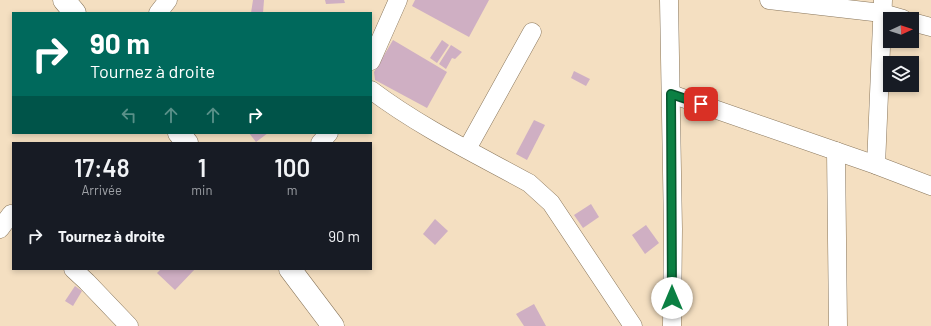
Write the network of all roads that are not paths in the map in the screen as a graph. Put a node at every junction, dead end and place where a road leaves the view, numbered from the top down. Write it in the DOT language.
graph roads {
  1 [pos="64,0"];
  2 [pos="168,0"];
  3 [pos="398,0"];
  4 [pos="670,0"];
  5 [pos="770,0"];
  6 [pos="882,7"];
  7 [pos="74,12"];
  8 [pos="159,12"];
  9 [pos="891,12"];
  10 [pos="919,24"];
  11 [pos="931,27"];
  12 [pos="532,32"];
  13 [pos="372,59"];
  14 [pos="372,91"];
  15 [pos="671,94"];
  16 [pos="180,134"];
  17 [pos="328,134"];
  18 [pos="186,142"];
  19 [pos="321,142"];
  20 [pos="467,149"];
  21 [pos="836,151"];
  22 [pos="876,165"];
  23 [pos="931,186"];
  24 [pos="8,211"];
  25 [pos="0,229"];
  26 [pos="74,270"];
  27 [pos="291,270"];
  28 [pos="129,326"];
  29 [pos="333,326"];
  30 [pos="633,326"];
  31 [pos="672,326"];
  32 [pos="838,326"];
  1 -- 7 [label="street"];
  2 -- 8 [label="street"];
  3 -- 13 [label="street"];
  4 -- 15 [label="street"];
  5 -- 6 [label="street"];
  6 -- 9 [label="street"];
  6 -- 22 [label="street"];
  10 -- 11 [label="street"];
  12 -- 20 [label="street"];
  14 -- 20 [label="street"];
  15 -- 21 [label="street"];
  15 -- 31 [label="street"];
  16 -- 18 [label="street"];
  17 -- 19 [label="street"];
  20 -- 30 [label="street"];
  21 -- 22 [label="street"];
  21 -- 32 [label="street"];
  22 -- 23 [label="street"];
  24 -- 25 [label="street"];
  26 -- 28 [label="street"];
  27 -- 29 [label="street"];
}
